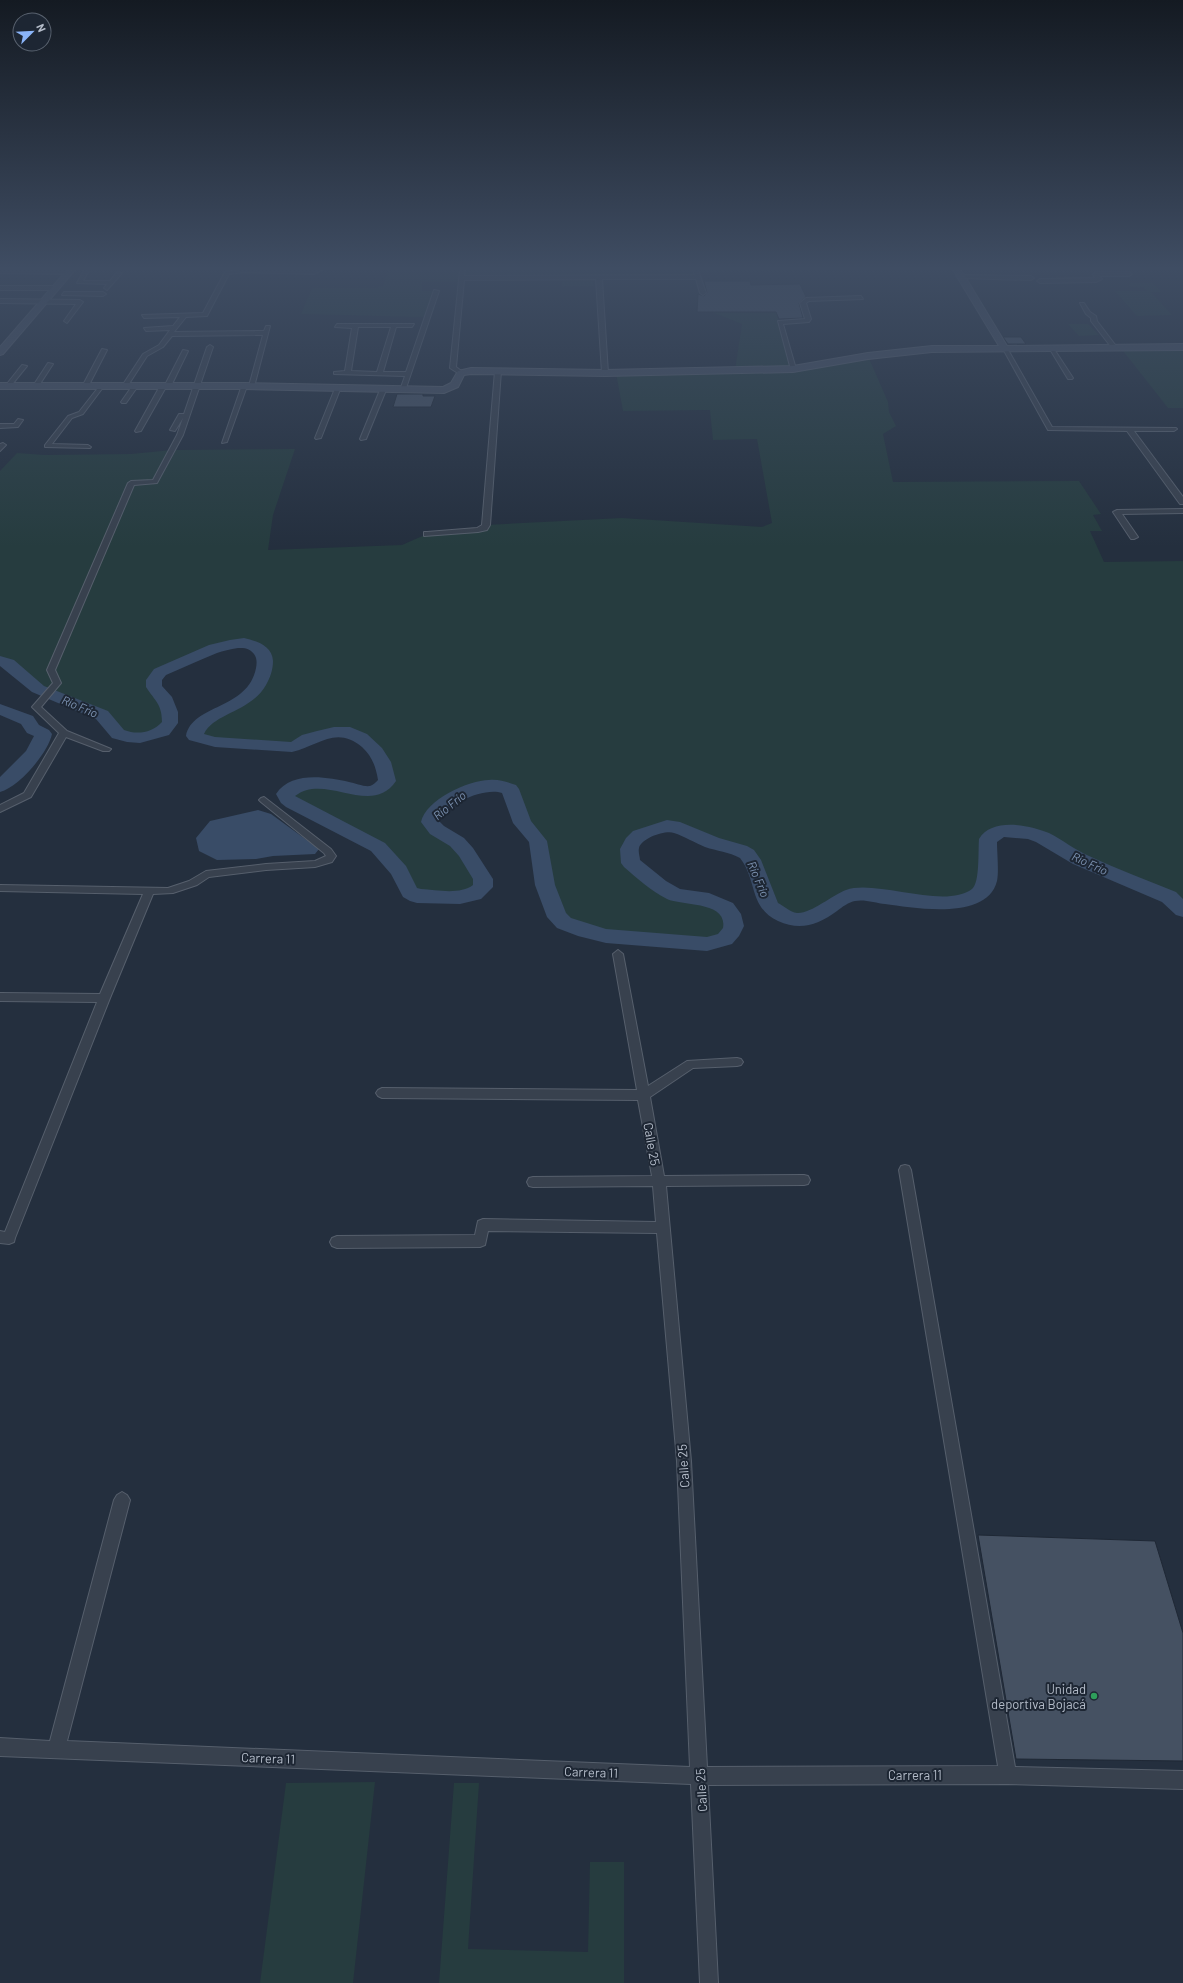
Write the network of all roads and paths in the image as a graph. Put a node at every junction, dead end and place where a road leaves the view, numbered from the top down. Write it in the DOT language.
graph roads {
  1 [pos="98,363"];
  2 [pos="140,363"];
  3 [pos="178,363"];
  4 [pos="204,363"];
  5 [pos="256,363"];
  6 [pos="350,363"];
  7 [pos="383,363"];
  8 [pos="412,363"];
  9 [pos="453,363"];
  10 [pos="605,363"];
  11 [pos="791,363"];
  12 [pos="831,363"];
  13 [pos="1012,363"];
  14 [pos="1060,363"];
  15 [pos="50,364"];
  16 [pos="24,366"];
  17 [pos="793,369"];
  18 [pos="498,371"];
  19 [pos="461,372"];
  20 [pos="336,373"];
  21 [pos="348,373"];
  22 [pos="380,373"];
  23 [pos="605,373"];
  24 [pos="408,374"];
  25 [pos="1070,378"];
  26 [pos="86,385"];
  27 [pos="4,386"];
  28 [pos="36,386"];
  29 [pos="101,386"];
  30 [pos="125,386"];
  31 [pos="134,386"];
  32 [pos="165,386"];
  33 [pos="196,386"];
  34 [pos="248,386"];
  35 [pos="338,388"];
  36 [pos="382,390"];
  37 [pos="403,390"];
  38 [pos="124,402"];
  39 [pos="20,420"];
  40 [pos="0,426"];
  41 [pos="1129,429"];
  42 [pos="1174,429"];
  43 [pos="173,430"];
  44 [pos="138,431"];
  45 [pos="318,438"];
  46 [pos="363,439"];
  47 [pos="224,442"];
  48 [pos="0,444"];
  49 [pos="88,447"];
  50 [pos="0,449"];
  51 [pos="1183,502"];
  52 [pos="1183,511"];
  53 [pos="427,534"];
  54 [pos="1134,538"];
  55 [pos="64,733"];
  56 [pos="106,749"];
  57 [pos="264,800"];
  58 [pos="0,809"];
  59 [pos="0,888"];
  60 [pos="149,891"];
  61 [pos="618,954"];
  62 [pos="0,997"];
  63 [pos="104,998"];
  64 [pos="737,1062"];
  65 [pos="382,1093"];
  66 [pos="644,1096"];
  67 [pos="905,1170"];
  68 [pos="804,1180"];
  69 [pos="659,1181"];
  70 [pos="533,1182"];
  71 [pos="662,1228"];
  72 [pos="0,1237"];
  73 [pos="337,1242"];
  74 [pos="122,1500"];
  75 [pos="0,1749"];
  76 [pos="56,1750"];
  77 [pos="1008,1775"];
  78 [pos="700,1776"];
  79 [pos="1183,1780"];
  80 [pos="709,1983"];
  1 -- 26 [label="street"];
  2 -- 30 [label="street"];
  3 -- 32 [label="street"];
  4 -- 33 [label="street"];
  5 -- 34 [label="street"];
  6 -- 21 [label="street"];
  7 -- 22 [label="street"];
  8 -- 24 [label="street"];
  9 -- 19 [label="street"];
  10 -- 23 [label="street"];
  11 -- 17 [label="street"];
  12 -- 17 [label="street"];
  13 -- 41 [label="street"];
  14 -- 25 [label="street"];
  15 -- 28 [label="street"];
  16 -- 27 [label="street"];
  17 -- 23 [label="street"];
  18 -- 19 [label="street"];
  18 -- 23 [label="street"];
  18 -- 53 [label="street"];
  19 -- 37 [label="street"];
  20 -- 21 [label="street"];
  21 -- 22 [label="street"];
  22 -- 24 [label="street"];
  24 -- 37 [label="street"];
  26 -- 28 [label="street"];
  26 -- 29 [label="street"];
  27 -- 28 [label="street"];
  29 -- 30 [label="street"];
  29 -- 49 [label="street"];
  30 -- 31 [label="street"];
  31 -- 32 [label="street"];
  31 -- 38 [label="street"];
  32 -- 33 [label="street"];
  32 -- 44 [label="street"];
  33 -- 34 [label="street"];
  33 -- 43 [label="street"];
  33 -- 55 [label="street"];
  34 -- 35 [label="street"];
  34 -- 47 [label="street"];
  35 -- 36 [label="street"];
  35 -- 45 [label="street"];
  36 -- 37 [label="street"];
  36 -- 46 [label="street"];
  39 -- 40 [label="street"];
  41 -- 42 [label="street"];
  41 -- 51 [label="street"];
  48 -- 50 [label="street"];
  52 -- 54 [label="street"];
  55 -- 56 [label="street"];
  55 -- 58 [label="street"];
  57 -- 60 [label="street"];
  59 -- 60 [label="street"];
  60 -- 63 [label="street"];
  61 -- 66 [label="street, Calle 25"];
  62 -- 63 [label="street"];
  63 -- 72 [label="street"];
  64 -- 66 [label="street"];
  65 -- 66 [label="street"];
  66 -- 69 [label="street, Calle 25"];
  67 -- 77 [label="street"];
  68 -- 69 [label="street"];
  69 -- 70 [label="street"];
  69 -- 71 [label="street, Calle 25"];
  71 -- 73 [label="street"];
  71 -- 78 [label="street, Calle 25"];
  74 -- 76 [label="street"];
  75 -- 76 [label="street, Carrera 11"];
  76 -- 78 [label="street, Carrera 11"];
  77 -- 78 [label="street, Carrera 11"];
  77 -- 79 [label="street, Carrera 11"];
  78 -- 80 [label="street, Calle 25"];
}
